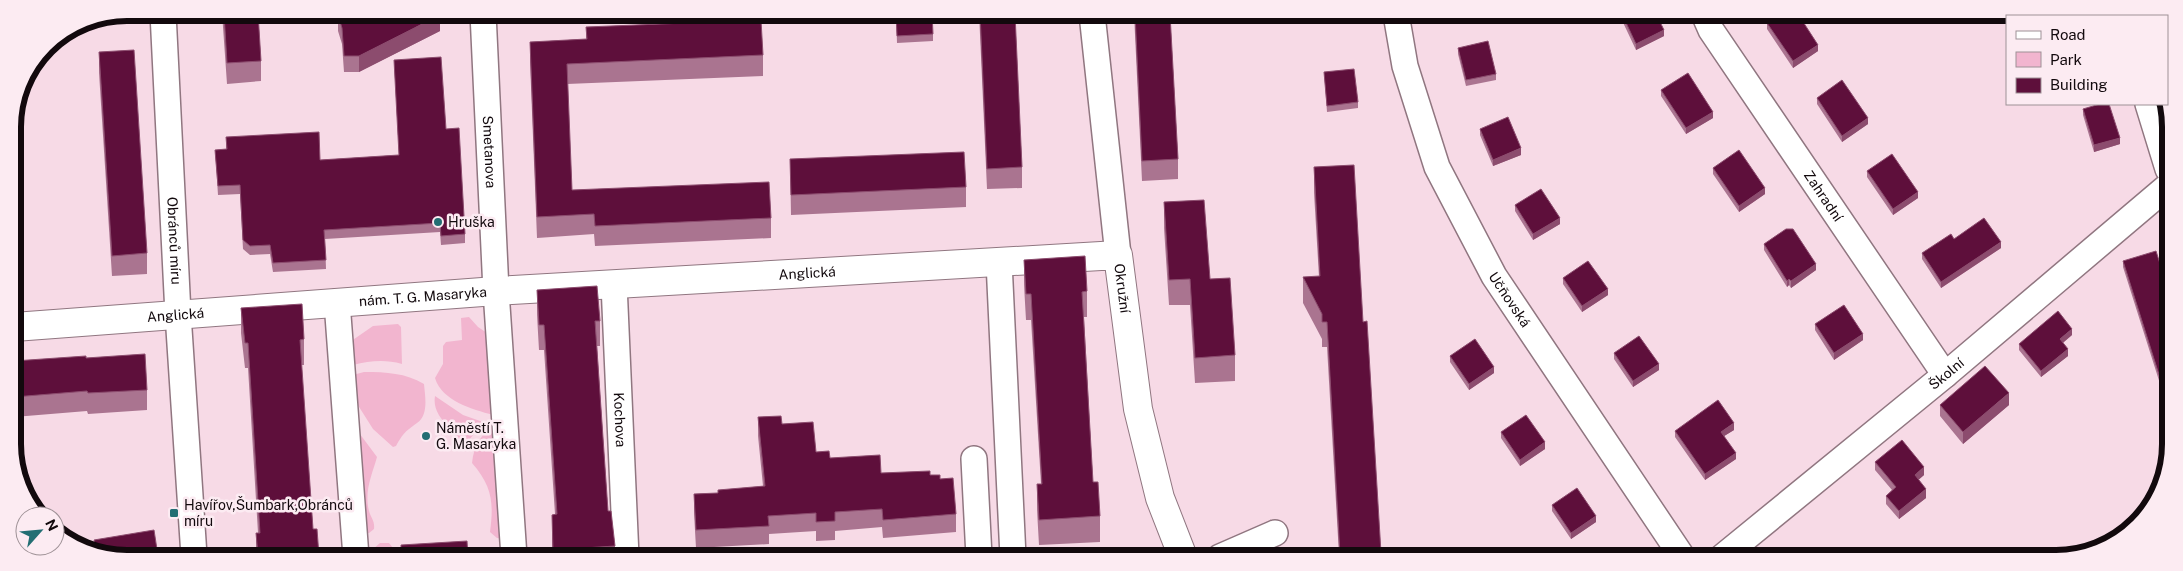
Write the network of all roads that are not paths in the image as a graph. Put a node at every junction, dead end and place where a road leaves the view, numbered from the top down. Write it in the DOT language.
graph roads {
  1 [pos="163,21"];
  2 [pos="483,21"];
  3 [pos="1093,21"];
  4 [pos="1397,21"];
  5 [pos="1707,21"];
  6 [pos="2148,105"];
  7 [pos="2162,150"];
  8 [pos="2162,191"];
  9 [pos="1118,255"];
  10 [pos="999,262"];
  11 [pos="614,284"];
  12 [pos="496,291"];
  13 [pos="337,302"];
  14 [pos="178,314"];
  15 [pos="21,323"];
  16 [pos="1945,375"];
  17 [pos="974,459"];
  18 [pos="1275,533"];
  19 [pos="194,550"];
  20 [pos="356,550"];
  21 [pos="514,550"];
  22 [pos="626,550"];
  23 [pos="979,550"];
  24 [pos="1013,550"];
  25 [pos="1180,550"];
  26 [pos="1236,550"];
  27 [pos="1678,550"];
  28 [pos="1731,550"];
  1 -- 14 [label="street, Obránců míru"];
  2 -- 12 [label="street, Smetanova"];
  3 -- 9 [label="street, Okružní"];
  4 -- 27 [label="street, Učňovská"];
  5 -- 16 [label="street, Zahradní"];
  6 -- 7 [label="street"];
  8 -- 16 [label="street, Školní"];
  9 -- 10 [label="street, Anglická"];
  9 -- 25 [label="street, Okružní"];
  10 -- 11 [label="street, Anglická"];
  10 -- 24 [label="street"];
  11 -- 12 [label="street, Anglická"];
  11 -- 22 [label="street, Kochova"];
  12 -- 13 [label="street, nám. T. G. Masaryka"];
  12 -- 21 [label="street, nám. T. G. Masaryka"];
  13 -- 14 [label="street, Anglická"];
  13 -- 20 [label="street"];
  14 -- 15 [label="street, Anglická"];
  14 -- 19 [label="street, Obránců míru"];
  16 -- 28 [label="street, Školní"];
  17 -- 23 [label="street"];
  18 -- 26 [label="street"];
}
